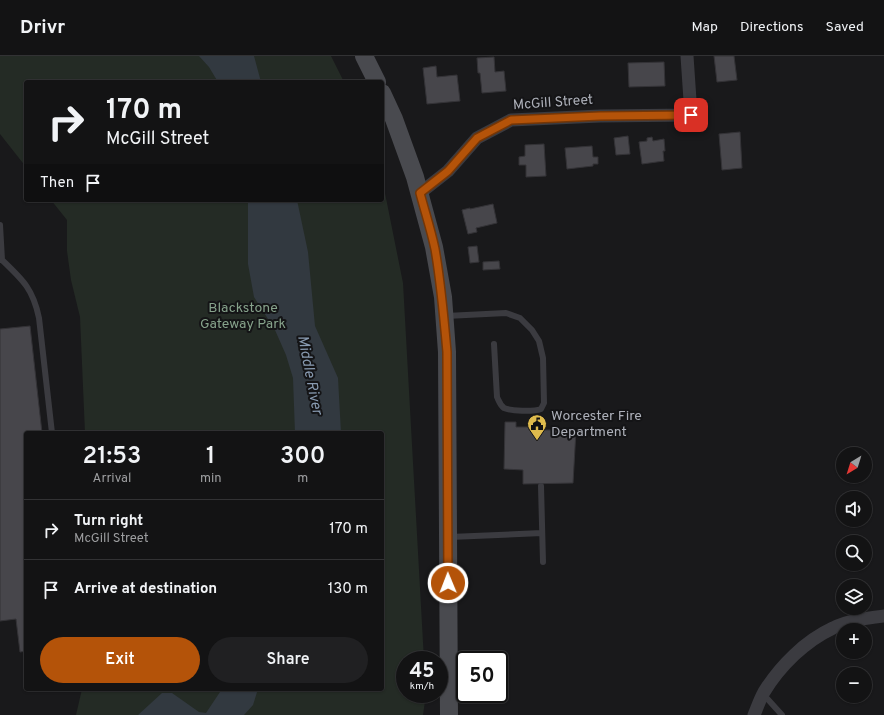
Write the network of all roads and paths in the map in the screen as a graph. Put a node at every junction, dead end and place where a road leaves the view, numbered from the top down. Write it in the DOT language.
graph roads {
  1 [pos="364,56"];
  2 [pos="687,56"];
  3 [pos="376,80"];
  4 [pos="384,97"];
  5 [pos="420,193"];
  6 [pos="0,225"];
  7 [pos="1,260"];
  8 [pos="444,316"];
  9 [pos="494,344"];
  10 [pos="52,431"];
  11 [pos="541,486"];
  12 [pos="542,534"];
  13 [pos="448,537"];
  14 [pos="543,562"];
  15 [pos="884,616"];
  16 [pos="763,694"];
  17 [pos="449,715"];
  18 [pos="754,715"];
  19 [pos="782,715"];
  1 -- 3 [label="main road"];
  2 -- 5 [label="street, McGill Street"];
  4 -- 5 [label="main road"];
  5 -- 8 [label="main road"];
  6 -- 7 [label="lane"];
  7 -- 10 [label="lane"];
  8 -- 9 [label="lane"];
  8 -- 13 [label="main road"];
  11 -- 12 [label="lane"];
  12 -- 13 [label="lane"];
  12 -- 14 [label="lane"];
  13 -- 17 [label="main road"];
  15 -- 16 [label="street"];
  16 -- 18 [label="street"];
  16 -- 19 [label="lane"];
}
